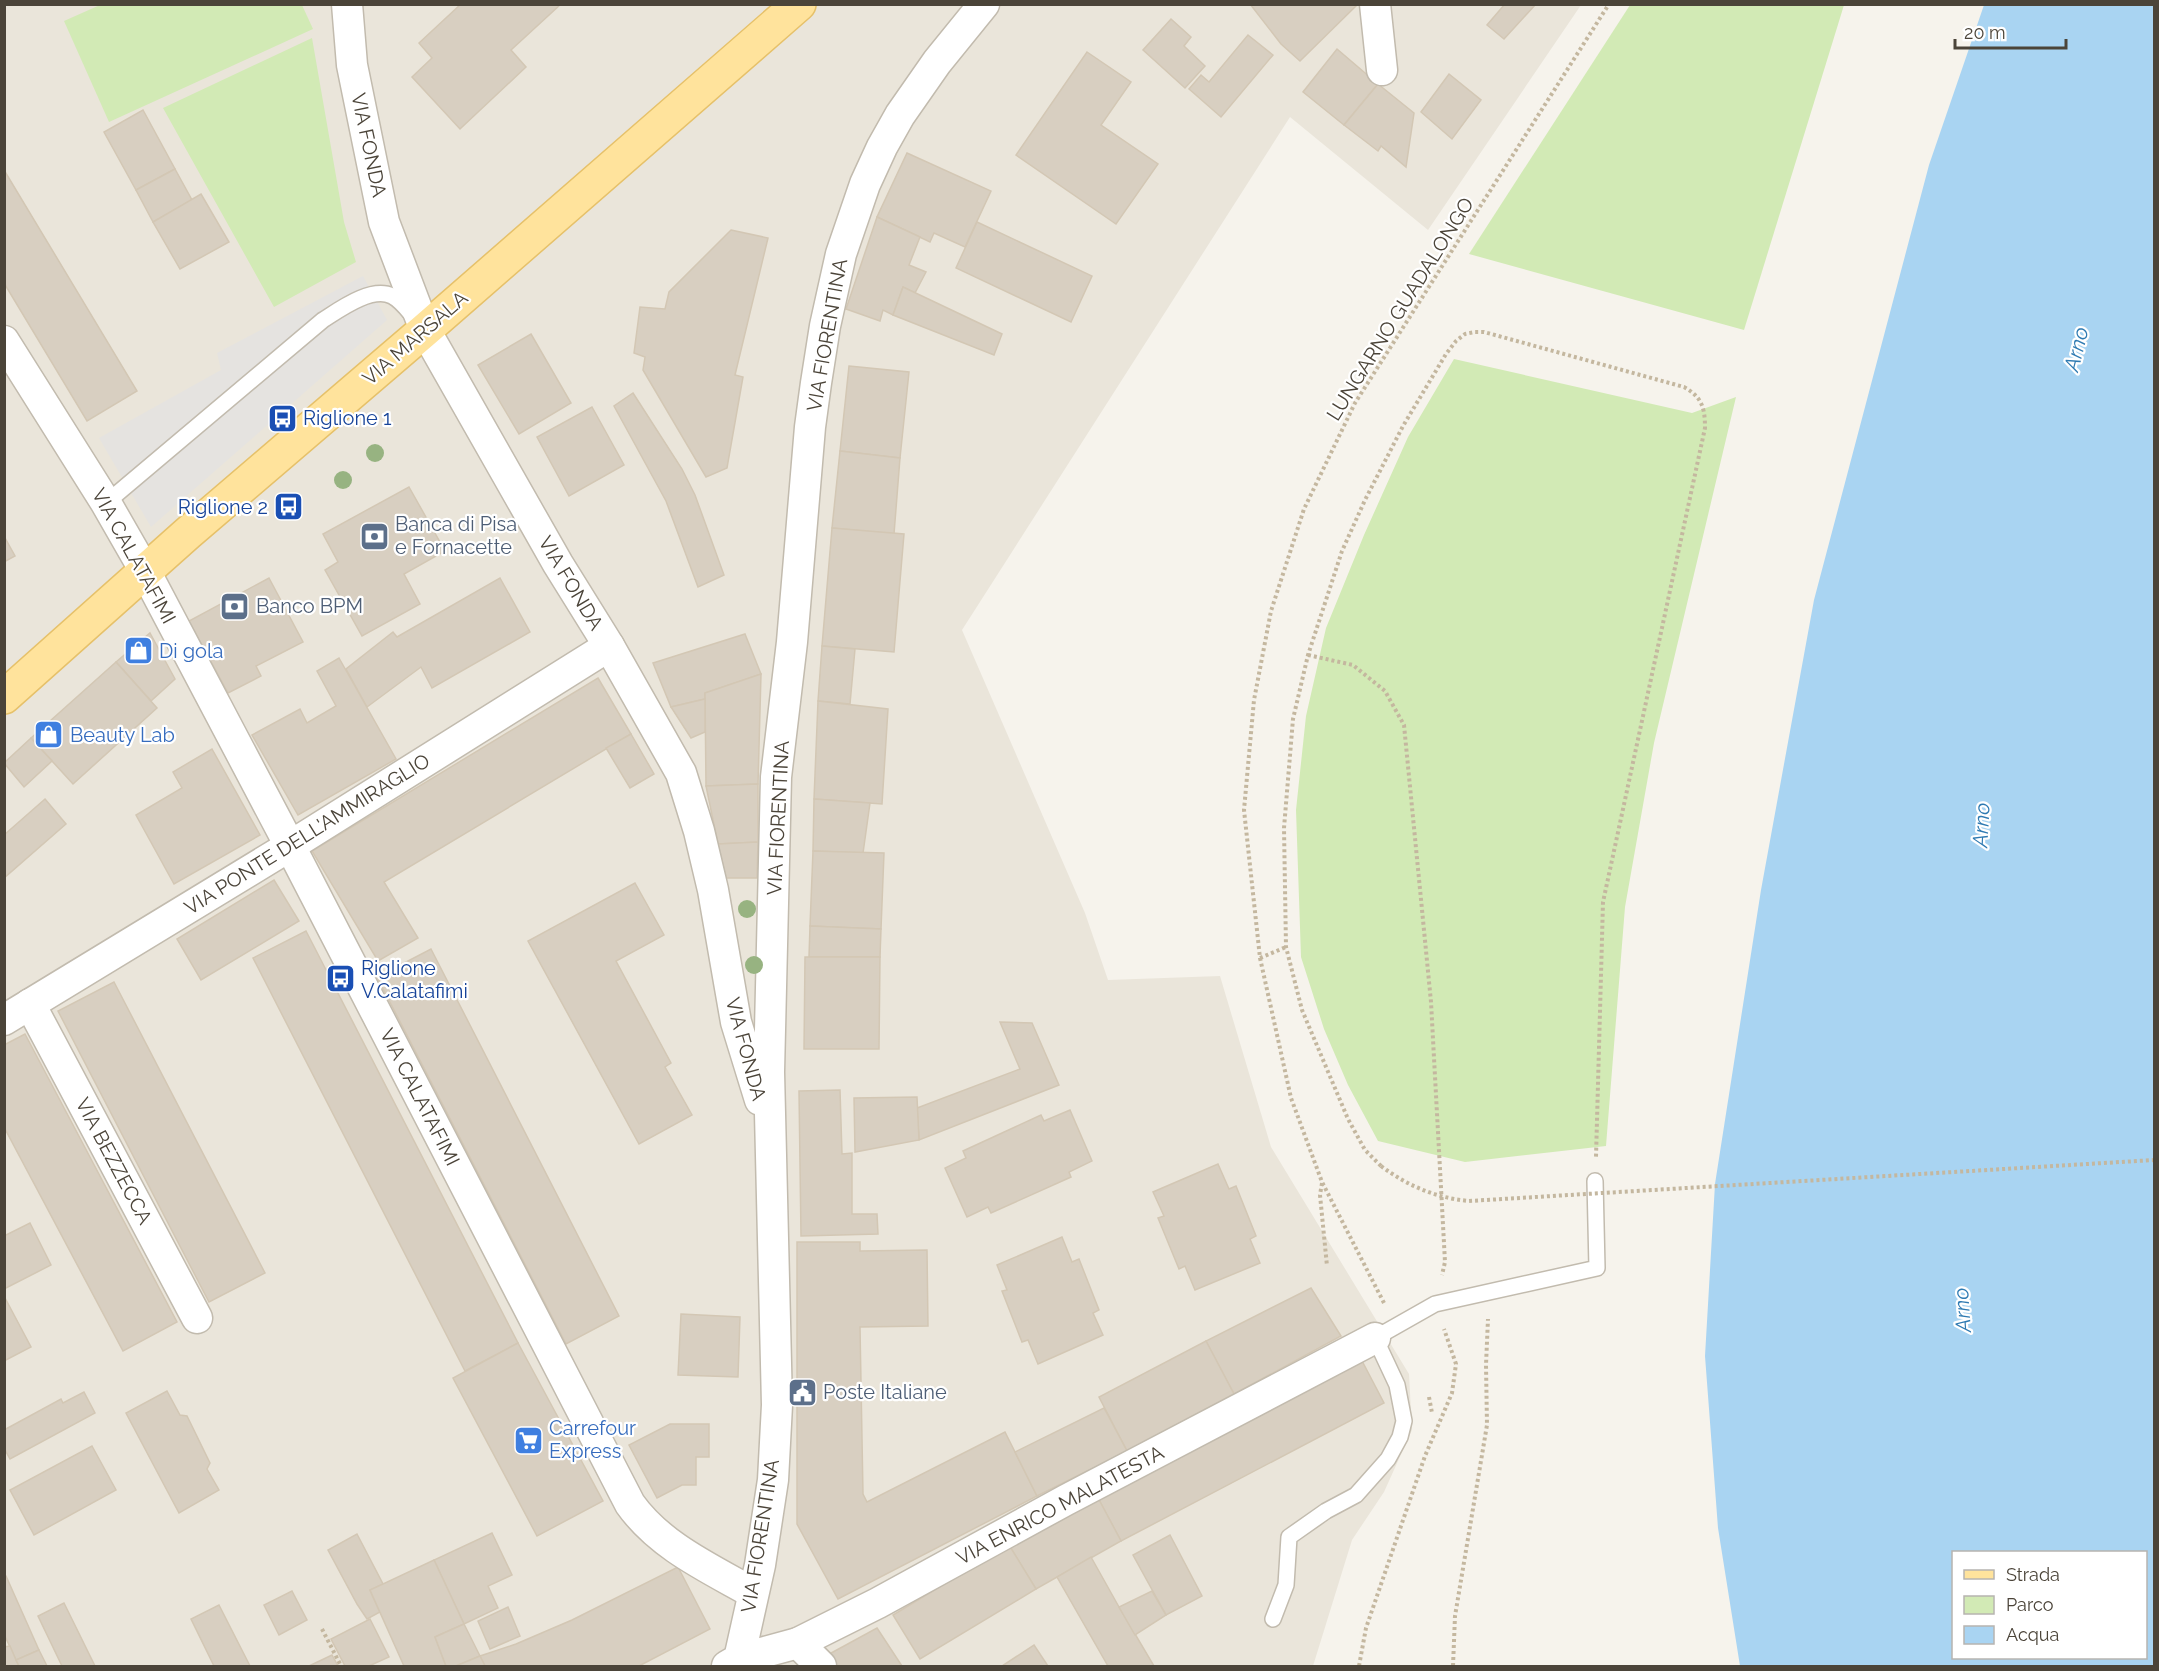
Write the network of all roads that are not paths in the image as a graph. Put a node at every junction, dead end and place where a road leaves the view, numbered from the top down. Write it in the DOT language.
graph roads {
  1 [pos="346,4"];
  2 [pos="799,4"];
  3 [pos="984,4"];
  4 [pos="1375,4"];
  5 [pos="1382,70"];
  6 [pos="425,330"];
  7 [pos="4,340"];
  8 [pos="106,502"];
  9 [pos="145,571"];
  10 [pos="609,646"];
  11 [pos="4,697"];
  12 [pos="290,846"];
  13 [pos="30,1004"];
  14 [pos="4,1020"];
  15 [pos="770,1134"];
  16 [pos="1595,1181"];
  17 [pos="197,1318"];
  18 [pos="1375,1338"];
  19 [pos="753,1593"];
  20 [pos="1273,1619"];
  21 [pos="798,1643"];
  22 [pos="733,1663"];
  23 [pos="820,1666"];
  1 -- 6 [label="street, VIA FONDA"];
  2 -- 6 [label="main road, VIA MARSALA"];
  3 -- 15 [label="street, VIA FIORENTINA"];
  4 -- 5 [label="street"];
  6 -- 8 [label="lane"];
  6 -- 9 [label="main road, VIA MARSALA"];
  6 -- 10 [label="street, VIA FONDA"];
  7 -- 8 [label="street, VIA CALATAFIMI"];
  8 -- 9 [label="street, VIA CALATAFIMI"];
  9 -- 11 [label="main road, VIA MARSALA"];
  9 -- 12 [label="street, VIA CALATAFIMI"];
  10 -- 12 [label="street, VIA PONTE DELL'AMMIRAGLIO"];
  10 -- 15 [label="street, VIA FONDA"];
  12 -- 13 [label="street, VIA PONTE DELL'AMMIRAGLIO"];
  12 -- 19 [label="street, VIA CALATAFIMI"];
  13 -- 14 [label="street, VIA PONTE DELL'AMMIRAGLIO"];
  13 -- 17 [label="street, VIA BEZZECCA"];
  15 -- 19 [label="street, VIA FIORENTINA"];
  16 -- 18 [label="lane"];
  18 -- 20 [label="lane"];
  18 -- 21 [label="street, VIA ENRICO MALATESTA"];
  19 -- 22 [label="street, VIA FIORENTINA"];
  21 -- 22 [label="street, VIA ENRICO MALATESTA"];
  21 -- 23 [label="street"];
}
